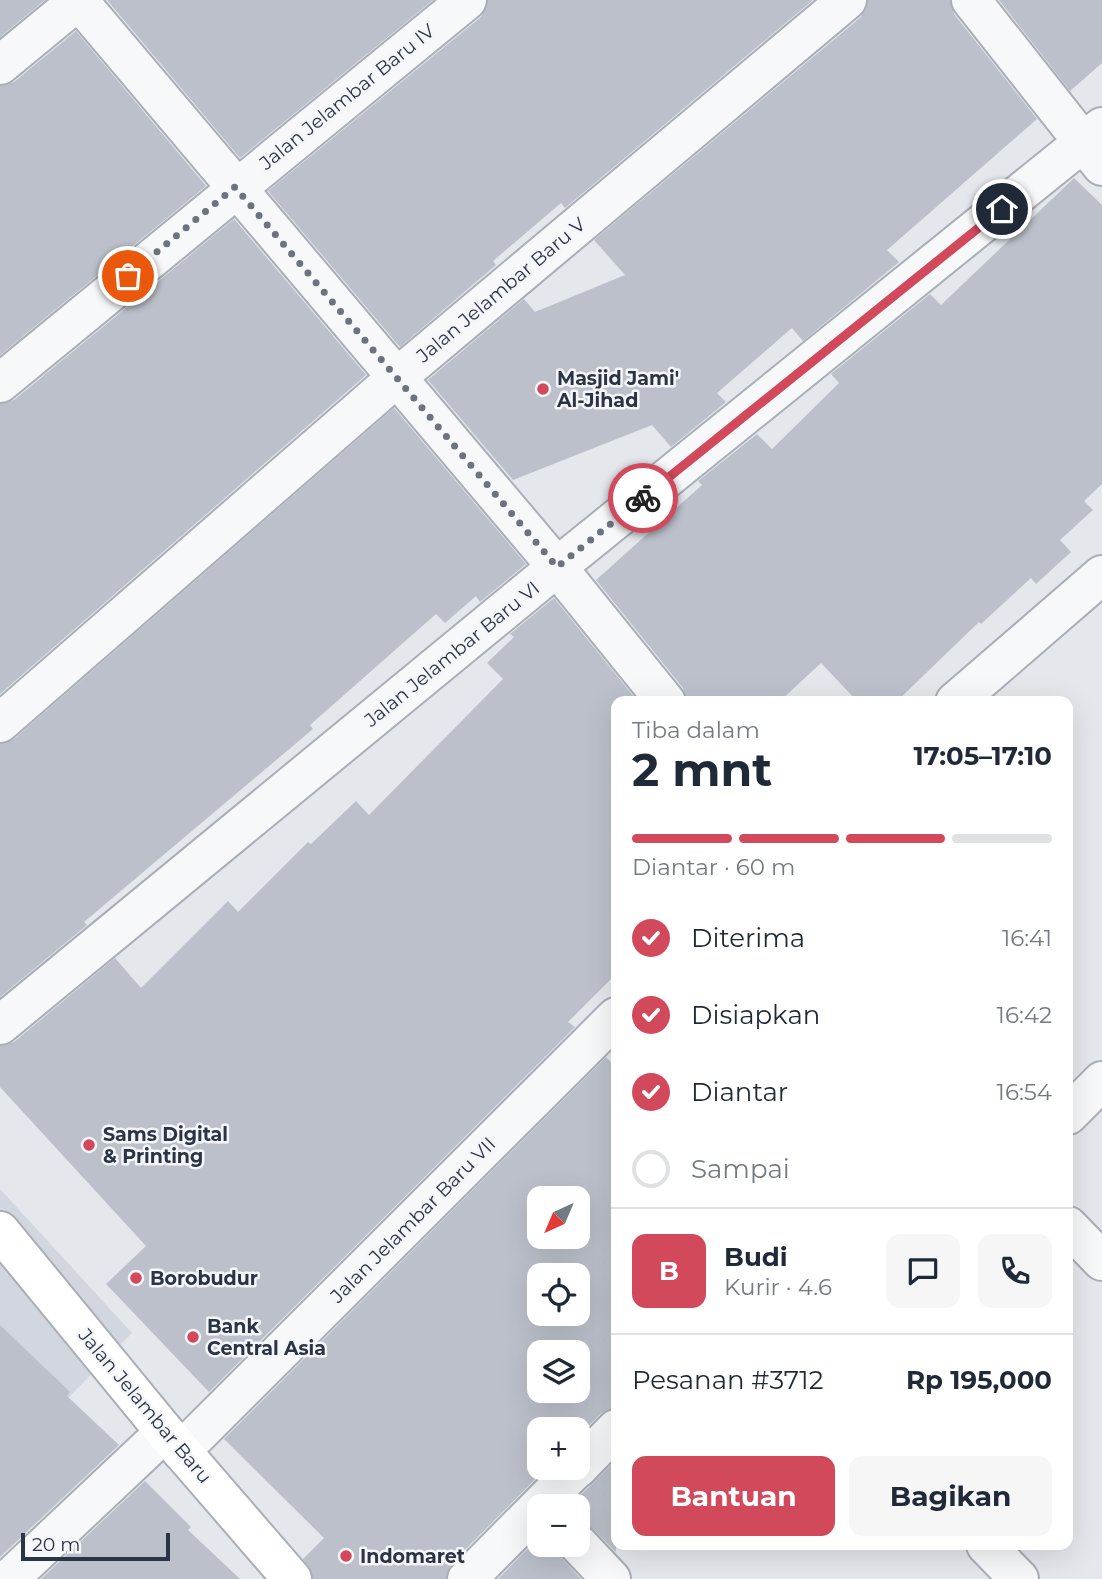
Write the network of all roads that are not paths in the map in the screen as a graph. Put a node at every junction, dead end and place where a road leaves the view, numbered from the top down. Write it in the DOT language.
graph roads {
  1 [pos="79,0"];
  2 [pos="467,0"];
  3 [pos="847,0"];
  4 [pos="971,0"];
  5 [pos="0,65"];
  6 [pos="1096,145"];
  7 [pos="235,187"];
  8 [pos="395,379"];
  9 [pos="0,383"];
  10 [pos="557,567"];
  11 [pos="1102,575"];
  12 [pos="661,696"];
  13 [pos="962,696"];
  14 [pos="0,723"];
  15 [pos="611,1022"];
  16 [pos="0,1025"];
  17 [pos="1102,1081"];
  18 [pos="1073,1110"];
  19 [pos="0,1231"];
  20 [pos="1073,1231"];
  21 [pos="1102,1261"];
  22 [pos="611,1434"];
  23 [pos="173,1442"];
  24 [pos="590,1455"];
  25 [pos="566,1480"];
  26 [pos="552,1494"];
  27 [pos="527,1520"];
  28 [pos="991,1550"];
  29 [pos="590,1557"];
  30 [pos="9,1579"];
  31 [pos="292,1579"];
  32 [pos="467,1579"];
  33 [pos="611,1579"];
  34 [pos="1019,1579"];
  1 -- 5 [label="street"];
  1 -- 7 [label="street"];
  2 -- 7 [label="street, Jalan Jelambar Baru IV"];
  3 -- 8 [label="street, Jalan Jelambar Baru V"];
  4 -- 6 [label="street"];
  6 -- 10 [label="street, Jalan Jelambar Baru VI"];
  7 -- 8 [label="street"];
  7 -- 9 [label="street, Jalan Jelambar Baru IV"];
  8 -- 10 [label="street"];
  8 -- 14 [label="street, Jalan Jelambar Baru V"];
  10 -- 12 [label="street"];
  10 -- 16 [label="street, Jalan Jelambar Baru VI"];
  11 -- 13 [label="street"];
  15 -- 23 [label="street, Jalan Jelambar Baru VII"];
  17 -- 18 [label="street"];
  19 -- 23 [label="street, Jalan Jelambar Baru"];
  20 -- 21 [label="street"];
  22 -- 24 [label="street"];
  23 -- 30 [label="street, Jalan Jelambar Baru VII"];
  23 -- 31 [label="street, Jalan Jelambar Baru"];
  25 -- 26 [label="street"];
  27 -- 32 [label="street"];
  28 -- 34 [label="street"];
  29 -- 33 [label="street"];
}
